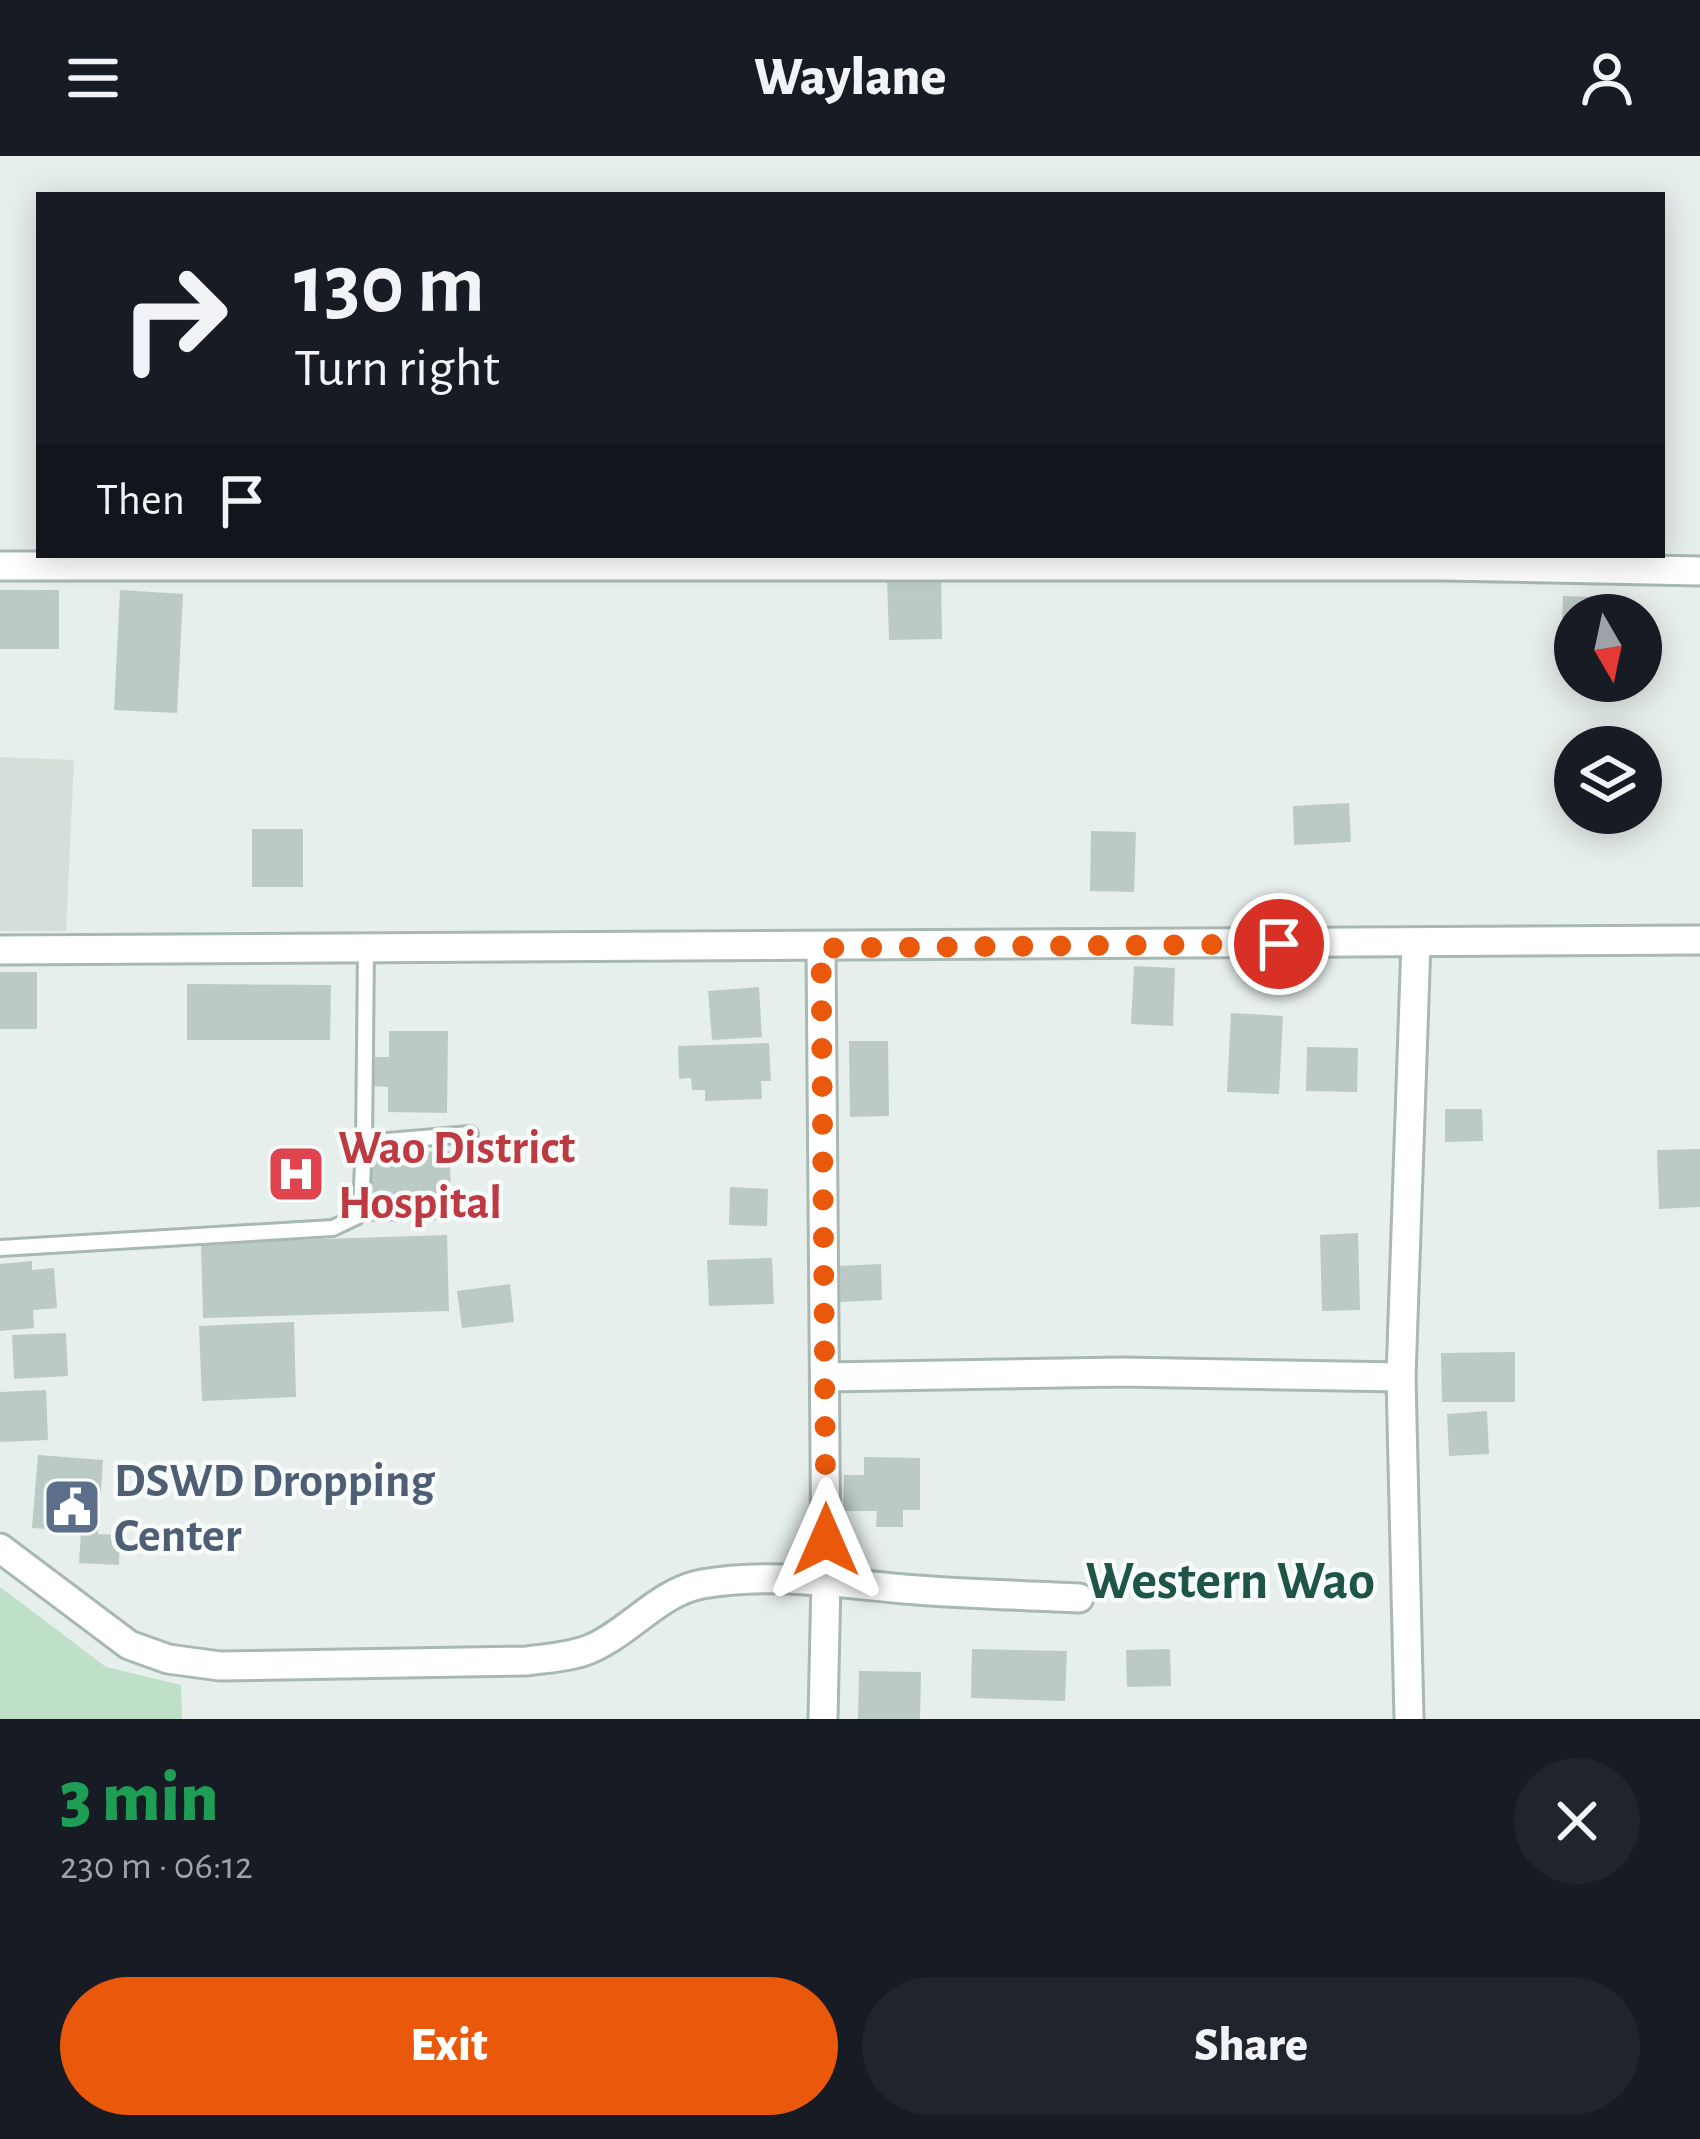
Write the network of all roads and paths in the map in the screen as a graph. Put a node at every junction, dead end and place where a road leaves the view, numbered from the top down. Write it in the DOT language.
graph roads {
  1 [pos="0,566"];
  2 [pos="1700,571"];
  3 [pos="1700,940"];
  4 [pos="1416,942"];
  5 [pos="821,948"];
  6 [pos="0,950"];
  7 [pos="366,950"];
  8 [pos="470,1134"];
  9 [pos="364,1143"];
  10 [pos="0,1249"];
  11 [pos="1401,1376"];
  12 [pos="825,1378"];
  13 [pos="0,1548"];
  14 [pos="826,1580"];
  15 [pos="1079,1598"];
  16 [pos="823,1719"];
  17 [pos="1409,1719"];
  1 -- 2 [label="street"];
  3 -- 4 [label="street"];
  4 -- 5 [label="street"];
  4 -- 11 [label="street"];
  5 -- 7 [label="street"];
  5 -- 12 [label="street"];
  6 -- 7 [label="street"];
  7 -- 9 [label="lane"];
  8 -- 9 [label="lane"];
  9 -- 10 [label="lane"];
  11 -- 12 [label="street"];
  11 -- 17 [label="street"];
  12 -- 14 [label="street"];
  13 -- 14 [label="street"];
  14 -- 15 [label="street"];
  14 -- 16 [label="street"];
}
